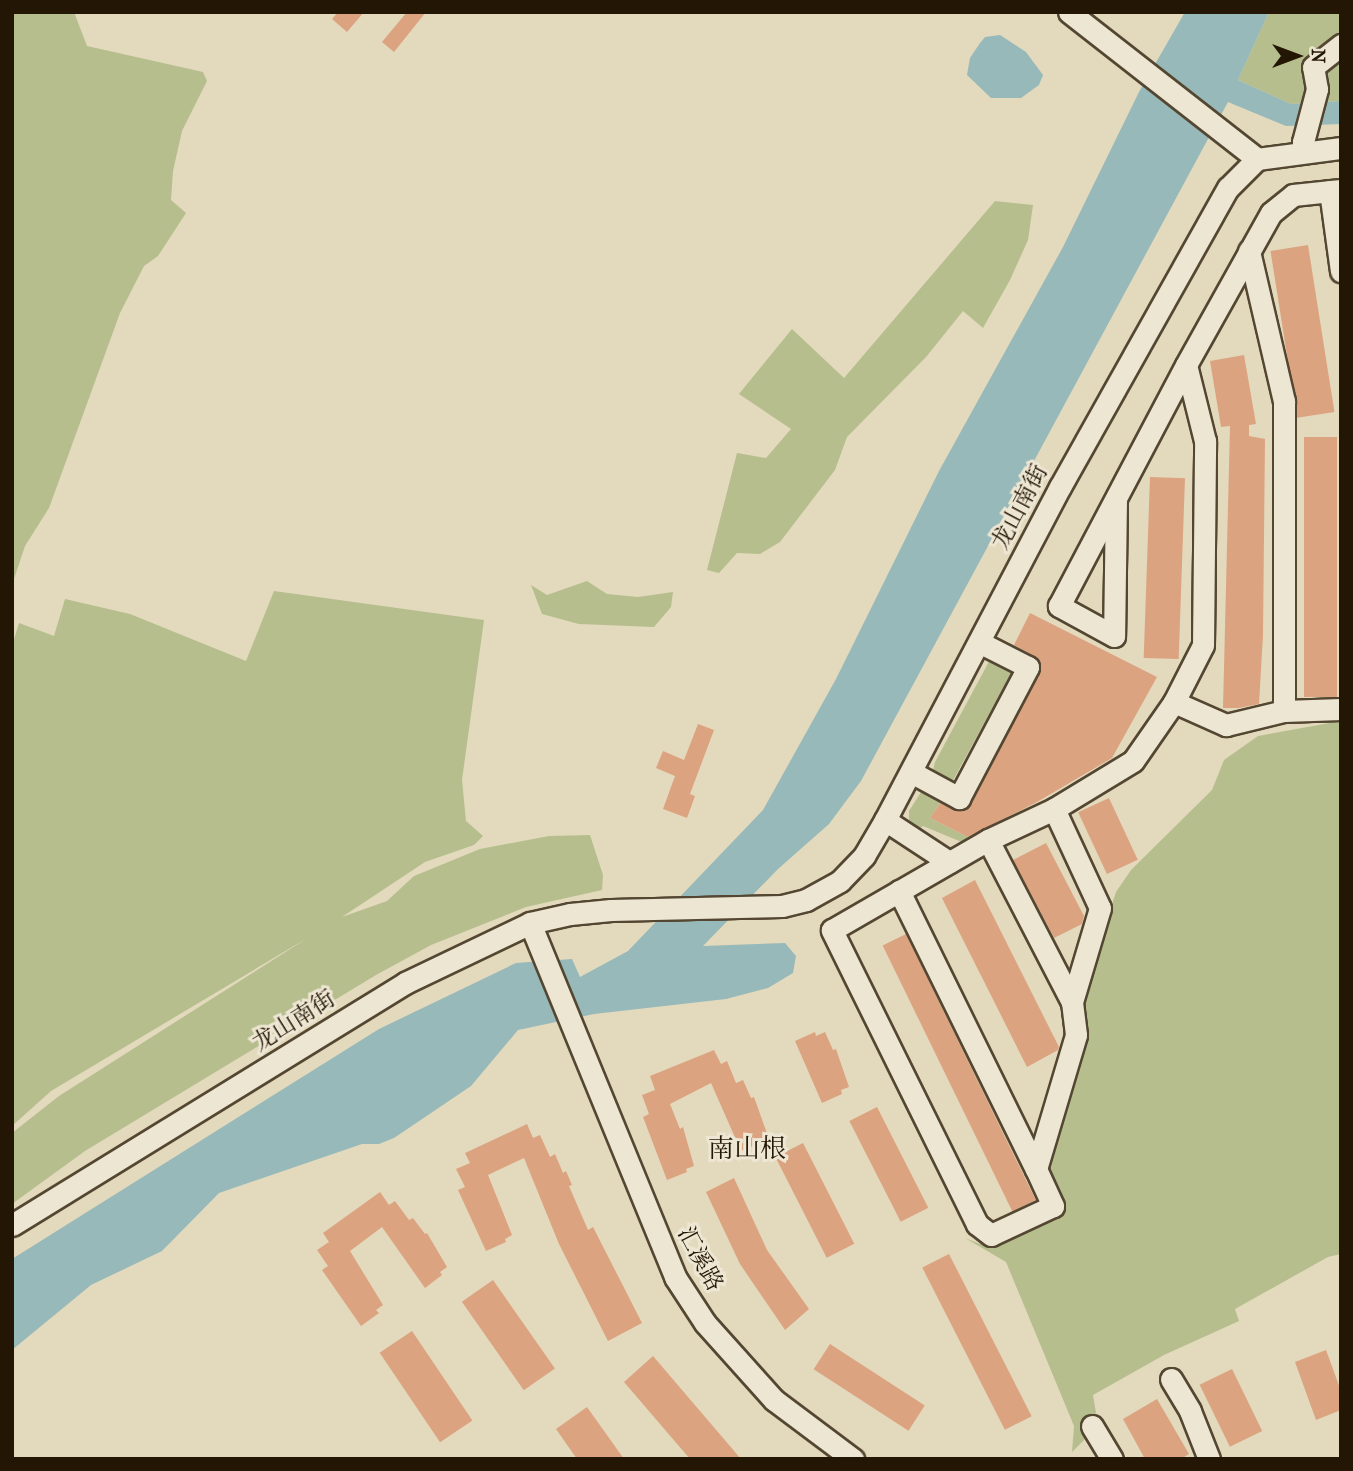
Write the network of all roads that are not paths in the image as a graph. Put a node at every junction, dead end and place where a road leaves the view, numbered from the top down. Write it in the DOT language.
graph roads {
  1 [pos="1069,12"];
  2 [pos="1341,46"];
  3 [pos="1341,149"];
  4 [pos="1304,152"];
  5 [pos="1257,159"];
  6 [pos="1335,190"];
  7 [pos="1249,251"];
  8 [pos="1341,271"];
  9 [pos="1186,365"];
  10 [pos="1116,499"];
  11 [pos="979,642"];
  12 [pos="1174,702"];
  13 [pos="1341,709"];
  14 [pos="1283,711"];
  15 [pos="911,772"];
  16 [pos="1054,808"];
  17 [pos="885,820"];
  18 [pos="988,840"];
  19 [pos="949,862"];
  20 [pos="900,891"];
  21 [pos="530,923"];
  22 [pos="1072,1002"];
  23 [pos="1035,1169"];
  24 [pos="12,1225"];
  25 [pos="1171,1379"];
  26 [pos="1092,1426"];
  27 [pos="853,1459"];
  28 [pos="1112,1459"];
  29 [pos="1209,1459"];
  1 -- 5 [label="street"];
  2 -- 4 [label="street"];
  3 -- 4 [label="street"];
  4 -- 5 [label="street"];
  5 -- 11 [label="street, 龙山南街"];
  6 -- 7 [label="street"];
  6 -- 8 [label="street"];
  7 -- 9 [label="street"];
  7 -- 14 [label="street"];
  9 -- 10 [label="street"];
  9 -- 12 [label="street"];
  10 -- 10 [label="street"];
  11 -- 15 [label="street, 龙山南街"];
  11 -- 15 [label="street"];
  12 -- 14 [label="street"];
  12 -- 16 [label="street"];
  13 -- 14 [label="street"];
  15 -- 17 [label="street, 龙山南街"];
  16 -- 18 [label="street"];
  16 -- 22 [label="street"];
  17 -- 19 [label="street"];
  17 -- 21 [label="street, 龙山南街"];
  18 -- 19 [label="street"];
  18 -- 22 [label="street"];
  19 -- 20 [label="street"];
  20 -- 23 [label="street"];
  20 -- 23 [label="street"];
  21 -- 24 [label="street, 龙山南街"];
  21 -- 27 [label="street, 汇溪路"];
  22 -- 23 [label="street"];
  25 -- 29 [label="street"];
  26 -- 28 [label="street"];
}
